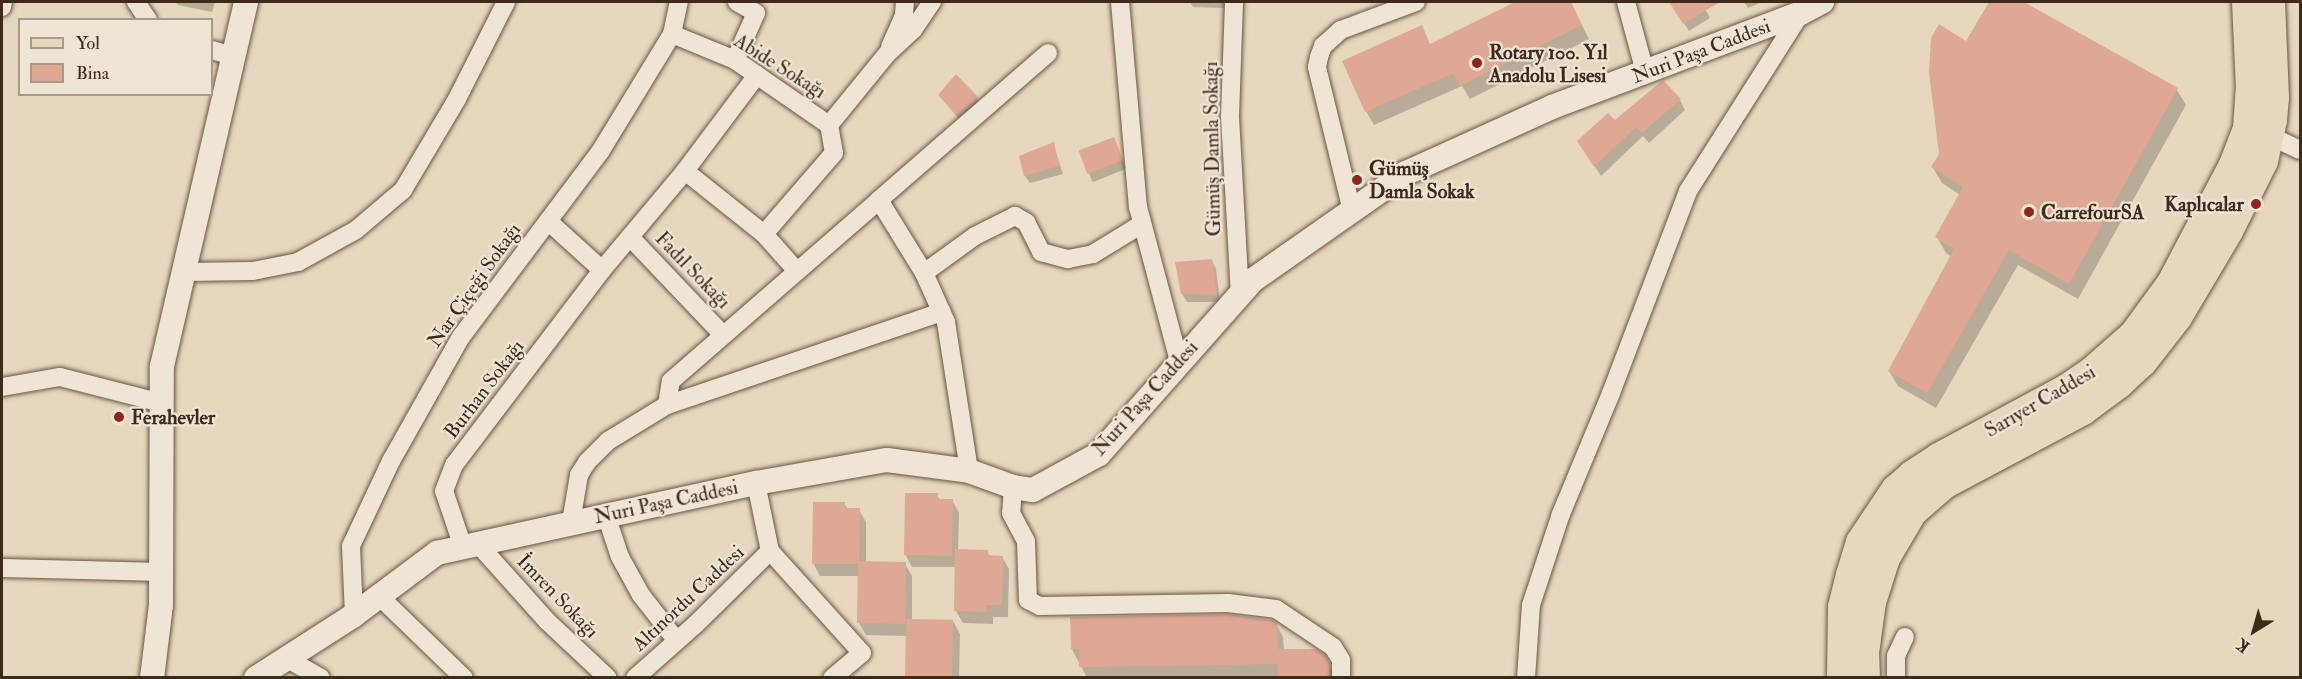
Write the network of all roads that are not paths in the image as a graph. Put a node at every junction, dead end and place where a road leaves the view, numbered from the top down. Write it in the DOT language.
graph roads {
  1 [pos="3,2"];
  2 [pos="136,2"];
  3 [pos="246,2"];
  4 [pos="506,2"];
  5 [pos="679,2"];
  6 [pos="737,2"];
  7 [pos="905,2"];
  8 [pos="932,2"];
  9 [pos="1120,2"];
  10 [pos="1234,2"];
  11 [pos="1416,2"];
  12 [pos="1626,2"];
  13 [pos="2247,2"];
  14 [pos="2270,2"];
  15 [pos="2,7"];
  16 [pos="1811,7"];
  17 [pos="147,18"];
  18 [pos="672,34"];
  19 [pos="222,53"];
  20 [pos="1048,53"];
  21 [pos="886,54"];
  22 [pos="735,60"];
  23 [pos="1645,72"];
  24 [pos="757,75"];
  25 [pos="829,124"];
  26 [pos="2259,132"];
  27 [pos="2301,150"];
  28 [pos="685,171"];
  29 [pos="879,200"];
  30 [pos="1352,211"];
  31 [pos="548,221"];
  32 [pos="1142,224"];
  33 [pos="764,234"];
  34 [pos="630,237"];
  35 [pos="602,270"];
  36 [pos="796,270"];
  37 [pos="184,272"];
  38 [pos="924,273"];
  39 [pos="1240,295"];
  40 [pos="942,312"];
  41 [pos="723,335"];
  42 [pos="1179,361"];
  43 [pos="2,387"];
  44 [pos="162,403"];
  45 [pos="667,405"];
  46 [pos="969,471"];
  47 [pos="756,483"];
  48 [pos="1012,487"];
  49 [pos="606,514"];
  50 [pos="571,522"];
  51 [pos="470,545"];
  52 [pos="770,551"];
  53 [pos="2,568"];
  54 [pos="162,572"];
  55 [pos="380,596"];
  56 [pos="354,615"];
  57 [pos="1905,637"];
  58 [pos="677,640"];
  59 [pos="286,658"];
  60 [pos="152,678"];
  61 [pos="256,678"];
  62 [pos="321,678"];
  63 [pos="464,678"];
  64 [pos="608,678"];
  65 [pos="635,678"];
  66 [pos="832,678"];
  67 [pos="1341,678"];
  68 [pos="1527,678"];
  69 [pos="1842,678"];
  70 [pos="1865,678"];
  71 [pos="1896,678"];
  1 -- 15 [label="street"];
  2 -- 17 [label="street"];
  3 -- 19 [label="street"];
  4 -- 37 [label="street"];
  5 -- 18 [label="street, Nar Çiçeği Sokağı"];
  6 -- 22 [label="street"];
  7 -- 21 [label="street"];
  8 -- 21 [label="street"];
  9 -- 32 [label="street"];
  10 -- 39 [label="street, Gümüş Damla Sokağı"];
  11 -- 30 [label="street"];
  12 -- 23 [label="street"];
  13 -- 26 [label="main road, Sarıyer Caddesi"];
  14 -- 26 [label="main road, Sarıyer Caddesi"];
  16 -- 23 [label="street, Nuri Paşa Caddesi"];
  16 -- 68 [label="street"];
  18 -- 22 [label="street, Abide Sokağı"];
  18 -- 31 [label="street, Nar Çiçeği Sokağı"];
  19 -- 37 [label="street"];
  20 -- 29 [label="street"];
  21 -- 25 [label="street"];
  22 -- 24 [label="street, Abide Sokağı"];
  23 -- 30 [label="street, Nuri Paşa Caddesi"];
  24 -- 25 [label="street, Abide Sokağı"];
  24 -- 28 [label="street, Burhan Sokağı"];
  25 -- 33 [label="street"];
  26 -- 27 [label="street"];
  26 -- 69 [label="main road, Sarıyer Caddesi"];
  26 -- 70 [label="main road, Sarıyer Caddesi"];
  28 -- 33 [label="street"];
  28 -- 34 [label="street, Burhan Sokağı"];
  29 -- 36 [label="street"];
  29 -- 38 [label="street"];
  30 -- 39 [label="street, Nuri Paşa Caddesi"];
  31 -- 35 [label="street"];
  31 -- 56 [label="street, Nar Çiçeği Sokağı"];
  32 -- 38 [label="street"];
  32 -- 42 [label="street"];
  33 -- 36 [label="street"];
  34 -- 35 [label="street, Burhan Sokağı"];
  34 -- 41 [label="street, Fadıl Sokağı"];
  35 -- 51 [label="street, Burhan Sokağı"];
  36 -- 41 [label="street"];
  37 -- 44 [label="street"];
  38 -- 40 [label="street"];
  39 -- 42 [label="street, Nuri Paşa Caddesi"];
  40 -- 45 [label="street"];
  40 -- 46 [label="street"];
  41 -- 45 [label="street"];
  42 -- 48 [label="street, Nuri Paşa Caddesi"];
  43 -- 44 [label="street"];
  44 -- 54 [label="street"];
  45 -- 50 [label="street"];
  46 -- 47 [label="street, Nuri Paşa Caddesi"];
  46 -- 48 [label="street, Nuri Paşa Caddesi"];
  47 -- 49 [label="street, Nuri Paşa Caddesi"];
  47 -- 52 [label="street"];
  48 -- 67 [label="street"];
  49 -- 50 [label="street, Nuri Paşa Caddesi"];
  49 -- 58 [label="street"];
  50 -- 51 [label="street, Nuri Paşa Caddesi"];
  51 -- 55 [label="street, Nuri Paşa Caddesi"];
  51 -- 64 [label="street, İmren Sokağı"];
  52 -- 58 [label="street, Altınordu Caddesi"];
  52 -- 66 [label="street"];
  53 -- 54 [label="street"];
  54 -- 60 [label="street"];
  55 -- 56 [label="street, Nuri Paşa Caddesi"];
  55 -- 63 [label="street"];
  56 -- 59 [label="street, Nuri Paşa Caddesi"];
  57 -- 71 [label="street"];
  58 -- 65 [label="street, Altınordu Caddesi"];
  59 -- 61 [label="street, Nuri Paşa Caddesi"];
  59 -- 62 [label="street"];
}
